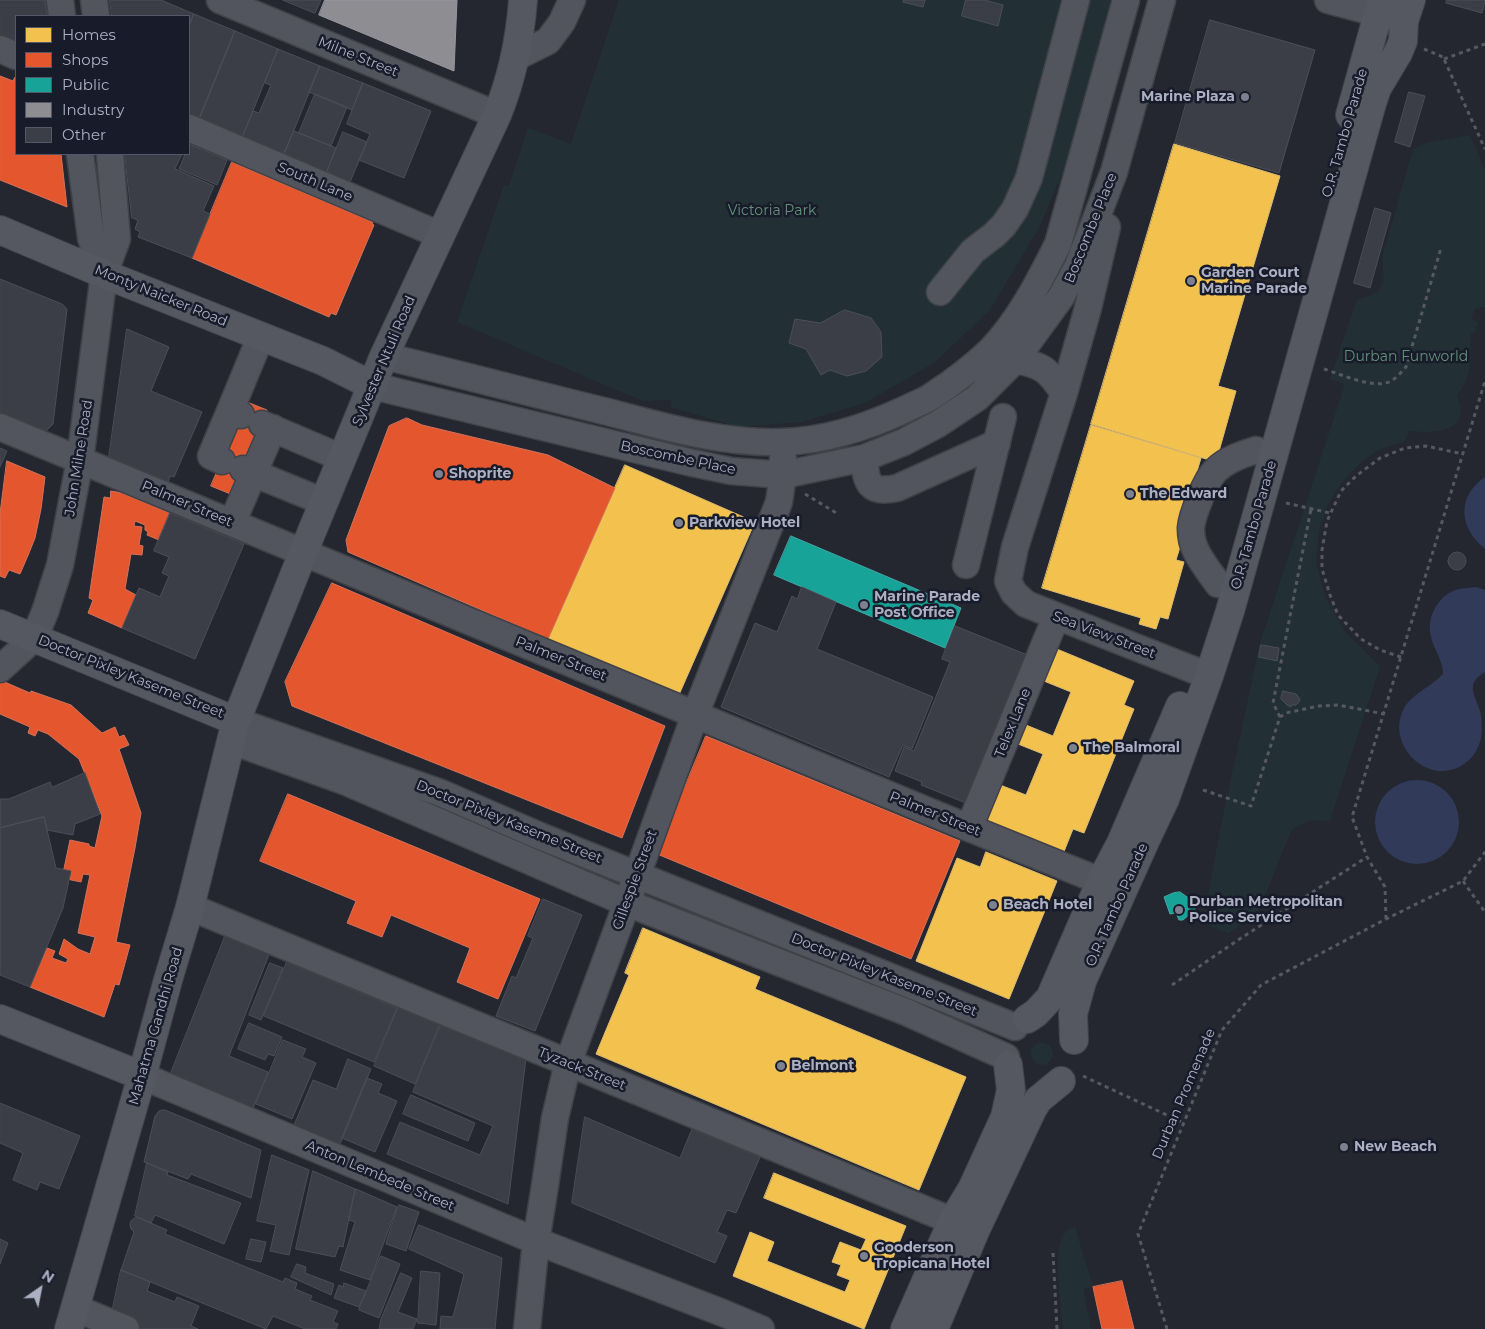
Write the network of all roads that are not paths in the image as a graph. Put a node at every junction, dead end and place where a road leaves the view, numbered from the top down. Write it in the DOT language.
graph roads {
  1 [pos="60,0"];
  2 [pos="94,0"];
  3 [pos="220,0"];
  4 [pos="523,0"];
  5 [pos="572,0"];
  6 [pos="1076,0"];
  7 [pos="1126,0"];
  8 [pos="1162,0"];
  9 [pos="1328,0"];
  10 [pos="1380,7"];
  11 [pos="62,15"];
  12 [pos="96,15"];
  13 [pos="1406,21"];
  14 [pos="0,49"];
  15 [pos="15,56"];
  16 [pos="516,56"];
  17 [pos="497,114"];
  18 [pos="190,128"];
  19 [pos="80,155"];
  20 [pos="110,155"];
  21 [pos="1114,172"];
  22 [pos="0,230"];
  23 [pos="440,235"];
  24 [pos="104,274"];
  25 [pos="940,292"];
  26 [pos="261,336"];
  27 [pos="1075,354"];
  28 [pos="384,356"];
  29 [pos="323,360"];
  30 [pos="1015,360"];
  31 [pos="1043,368"];
  32 [pos="373,386"];
  33 [pos="1064,393"];
  34 [pos="548,397"];
  35 [pos="1003,417"];
  36 [pos="252,419"];
  37 [pos="0,427"];
  38 [pos="783,442"];
  39 [pos="997,443"];
  40 [pos="618,445"];
  41 [pos="1256,450"];
  42 [pos="342,458"];
  43 [pos="864,458"];
  44 [pos="80,460"];
  45 [pos="240,468"];
  46 [pos="783,475"];
  47 [pos="324,502"];
  48 [pos="232,523"];
  49 [pos="303,553"];
  50 [pos="966,565"];
  51 [pos="1218,584"];
  52 [pos="1056,617"];
  53 [pos="0,624"];
  54 [pos="34,638"];
  55 [pos="0,670"];
  56 [pos="1202,672"];
  57 [pos="695,714"];
  58 [pos="234,731"];
  59 [pos="969,828"];
  60 [pos="637,875"];
  61 [pos="1112,886"];
  62 [pos="627,903"];
  63 [pos="190,907"];
  64 [pos="0,1019"];
  65 [pos="1021,1023"];
  66 [pos="1074,1040"];
  67 [pos="1007,1061"];
  68 [pos="568,1063"];
  69 [pos="142,1076"];
  70 [pos="1066,1076"];
  71 [pos="964,1226"];
  72 [pos="536,1241"];
  73 [pos="72,1318"];
  74 [pos="720,1321"];
  75 [pos="126,1329"];
  76 [pos="527,1329"];
  77 [pos="761,1329"];
  78 [pos="905,1329"];
  79 [pos="934,1329"];
  1 -- 11 [label="street"];
  2 -- 12 [label="street"];
  3 -- 17 [label="street, Milne Street"];
  4 -- 16 [label="main road, Sylvester Ntuli Road"];
  5 -- 16 [label="street"];
  6 -- 25 [label="street"];
  7 -- 38 [label="street, Boscombe Place"];
  8 -- 21 [label="street, Boscombe Place"];
  9 -- 10 [label="street"];
  10 -- 13 [label="street"];
  10 -- 41 [label="main road, O.R. Tambo Parade"];
  13 -- 56 [label="main road, O.R. Tambo Parade"];
  14 -- 15 [label="street"];
  16 -- 17 [label="main road, Sylvester Ntuli Road"];
  17 -- 23 [label="main road, Sylvester Ntuli Road"];
  18 -- 23 [label="street, South Lane"];
  19 -- 24 [label="street, John Milne Road"];
  20 -- 24 [label="street, John Milne Road"];
  21 -- 27 [label="street"];
  21 -- 30 [label="street, Boscombe Place"];
  22 -- 24 [label="main road, Monty Naicker Road"];
  23 -- 28 [label="main road, Sylvester Ntuli Road"];
  24 -- 26 [label="main road, Monty Naicker Road"];
  24 -- 44 [label="street, John Milne Road"];
  26 -- 29 [label="main road, Monty Naicker Road"];
  26 -- 36 [label="street"];
  27 -- 31 [label="street"];
  27 -- 33 [label="street"];
  28 -- 29 [label="main road, Monty Naicker Road"];
  28 -- 32 [label="main road, Sylvester Ntuli Road"];
  28 -- 34 [label="street, Boscombe Place"];
  29 -- 32 [label="main road, Monty Naicker Road"];
  30 -- 31 [label="street"];
  30 -- 43 [label="street, Boscombe Place"];
  31 -- 33 [label="street"];
  32 -- 40 [label="street, Boscombe Place"];
  32 -- 42 [label="main road, Sylvester Ntuli Road"];
  33 -- 52 [label="street, Sea View Street"];
  34 -- 38 [label="street, Boscombe Place"];
  34 -- 40 [label="street"];
  35 -- 39 [label="street"];
  36 -- 42 [label="street"];
  36 -- 45 [label="street"];
  36 -- 45 [label="street"];
  37 -- 44 [label="street, Palmer Street"];
  38 -- 46 [label="street, Gillespie Street"];
  39 -- 43 [label="street"];
  39 -- 50 [label="street"];
  40 -- 46 [label="street, Boscombe Place"];
  41 -- 51 [label="main road, O.R. Tambo Parade"];
  41 -- 51 [label="street"];
  42 -- 47 [label="main road, Sylvester Ntuli Road"];
  43 -- 46 [label="street, Boscombe Place"];
  44 -- 48 [label="street, Palmer Street"];
  44 -- 54 [label="street, John Milne Road"];
  45 -- 47 [label="street"];
  45 -- 48 [label="street"];
  46 -- 57 [label="street, Gillespie Street"];
  47 -- 49 [label="main road, Sylvester Ntuli Road"];
  48 -- 49 [label="street, Palmer Street"];
  49 -- 57 [label="street, Palmer Street"];
  49 -- 58 [label="main road, Sylvester Ntuli Road"];
  51 -- 56 [label="main road, O.R. Tambo Parade"];
  52 -- 56 [label="street, Sea View Street"];
  52 -- 59 [label="street, Telex Lane"];
  53 -- 54 [label="main road, Doctor Pixley Kaseme Street"];
  54 -- 55 [label="street"];
  54 -- 58 [label="main road, Doctor Pixley Kaseme Street"];
  56 -- 61 [label="main road, O.R. Tambo Parade"];
  57 -- 59 [label="street, Palmer Street"];
  57 -- 60 [label="street, Gillespie Street"];
  58 -- 60 [label="street, Doctor Pixley Kaseme Street"];
  58 -- 62 [label="street, Doctor Pixley Kaseme Street"];
  58 -- 63 [label="main road, Mahatma Gandhi Road"];
  59 -- 61 [label="street, Palmer Street"];
  60 -- 62 [label="street, Gillespie Street"];
  60 -- 65 [label="street, Doctor Pixley Kaseme Street"];
  61 -- 65 [label="main road, O.R. Tambo Parade"];
  61 -- 66 [label="main road, O.R. Tambo Parade"];
  62 -- 67 [label="street, Doctor Pixley Kaseme Street"];
  62 -- 68 [label="street, Gillespie Street"];
  63 -- 68 [label="street, Tyzack Street"];
  63 -- 69 [label="main road, Mahatma Gandhi Road"];
  64 -- 69 [label="main road, Anton Lembede Street"];
  65 -- 66 [label="main road"];
  65 -- 67 [label="main road, O.R. Tambo Parade"];
  66 -- 70 [label="main road, O.R. Tambo Parade"];
  67 -- 70 [label="main road"];
  67 -- 71 [label="main road, O.R. Tambo Parade"];
  68 -- 71 [label="street, Tyzack Street"];
  68 -- 72 [label="street, Gillespie Street"];
  69 -- 72 [label="street, Anton Lembede Street"];
  69 -- 73 [label="main road, Mahatma Gandhi Road"];
  70 -- 71 [label="main road, O.R. Tambo Parade"];
  71 -- 78 [label="main road, O.R. Tambo Parade"];
  71 -- 79 [label="main road, O.R. Tambo Parade"];
  72 -- 74 [label="street, Anton Lembede Street"];
  72 -- 76 [label="street, Gillespie Street"];
  73 -- 75 [label="street"];
  74 -- 77 [label="street, Anton Lembede Street"];
}
